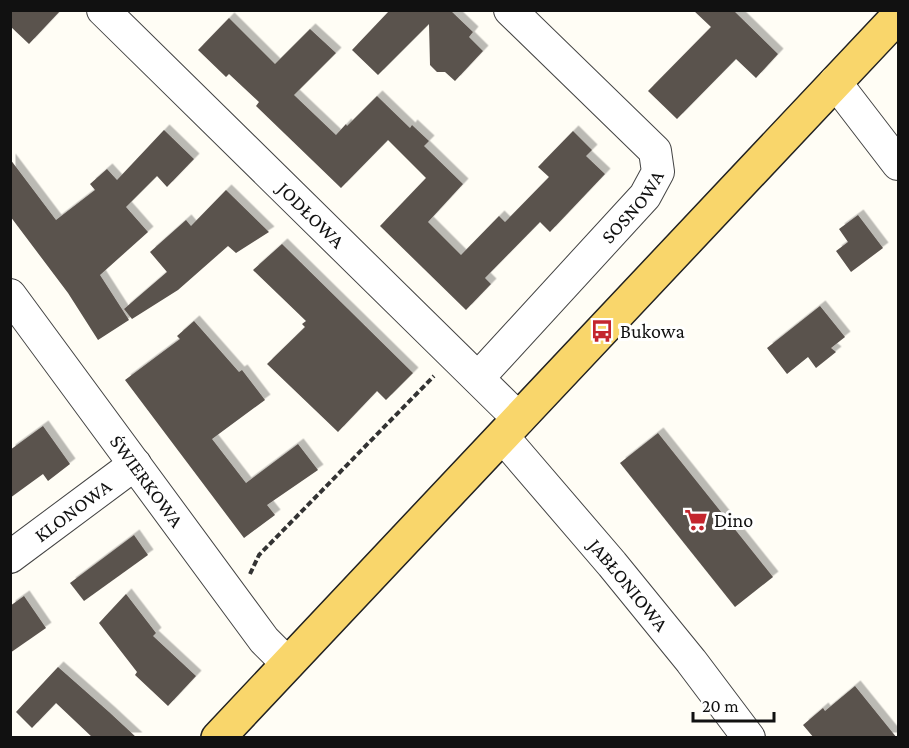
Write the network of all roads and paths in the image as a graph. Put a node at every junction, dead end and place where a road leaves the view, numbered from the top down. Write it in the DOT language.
graph roads {
  1 [pos="103,10"];
  2 [pos="510,10"];
  3 [pos="898,16"];
  4 [pos="835,82"];
  5 [pos="898,164"];
  6 [pos="10,295"];
  7 [pos="445,375"];
  8 [pos="478,378"];
  9 [pos="511,428"];
  10 [pos="135,464"];
  11 [pos="10,557"];
  12 [pos="231,594"];
  13 [pos="288,664"];
  14 [pos="218,738"];
  15 [pos="749,738"];
  1 -- 8 [label="street, JODŁOWA"];
  2 -- 8 [label="street, SOSNOWA"];
  3 -- 4 [label="main road"];
  4 -- 5 [label="street"];
  4 -- 9 [label="main road"];
  6 -- 10 [label="street, ŚWIERKOWA"];
  7 -- 12 [label="path"];
  8 -- 9 [label="street, JODŁOWA"];
  9 -- 13 [label="main road"];
  9 -- 15 [label="street, JABŁONIOWA"];
  10 -- 11 [label="street, KLONOWA"];
  10 -- 12 [label="street, ŚWIERKOWA"];
  12 -- 13 [label="street, ŚWIERKOWA"];
  13 -- 14 [label="main road"];
}
